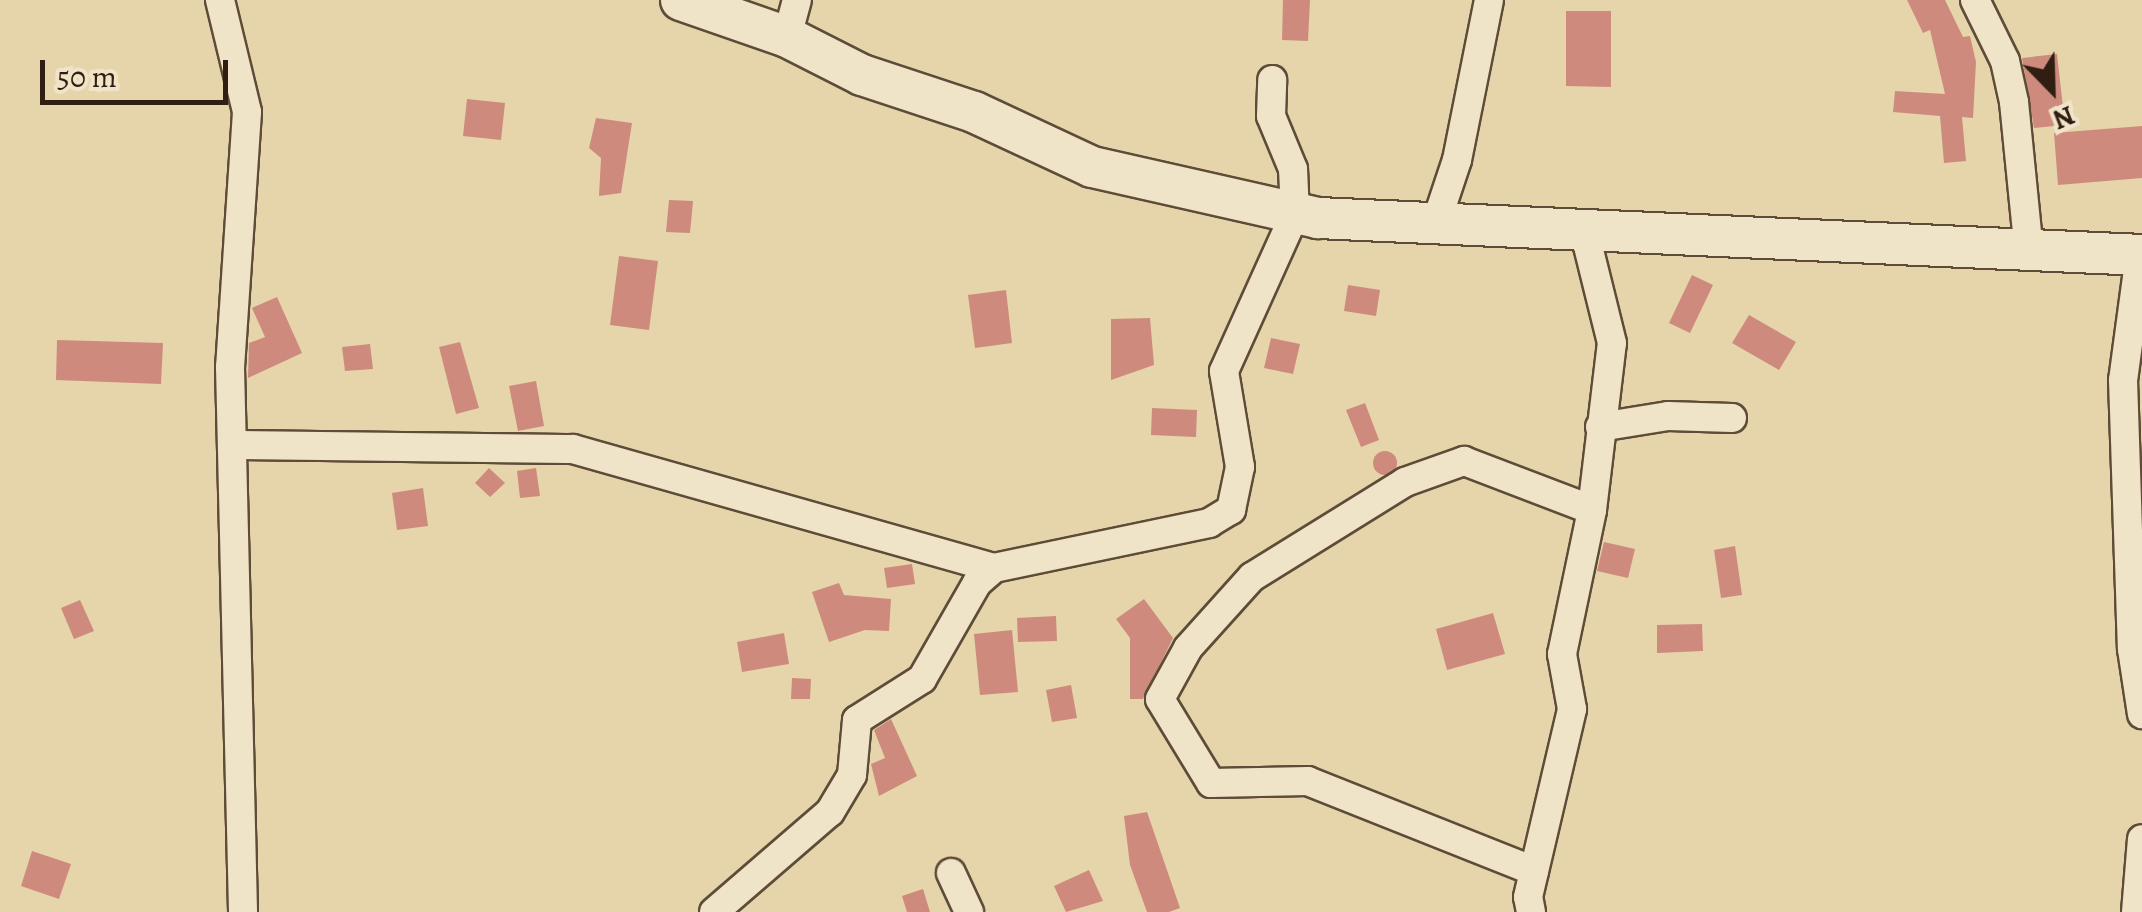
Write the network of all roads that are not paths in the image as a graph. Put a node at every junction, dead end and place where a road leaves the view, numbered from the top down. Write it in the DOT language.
graph roads {
  1 [pos="220,0"];
  2 [pos="681,0"];
  3 [pos="1489,0"];
  4 [pos="1975,0"];
  5 [pos="792,19"];
  6 [pos="1272,80"];
  7 [pos="1294,214"];
  8 [pos="1437,220"];
  9 [pos="1585,234"];
  10 [pos="2029,252"];
  11 [pos="2141,255"];
  12 [pos="1732,418"];
  13 [pos="1600,427"];
  14 [pos="232,446"];
  15 [pos="1592,510"];
  16 [pos="994,568"];
  17 [pos="2142,714"];
  18 [pos="2142,839"];
  19 [pos="1534,872"];
  20 [pos="951,873"];
  21 [pos="243,912"];
  22 [pos="714,912"];
  23 [pos="969,912"];
  24 [pos="1531,912"];
  25 [pos="2136,912"];
  1 -- 14 [label="street"];
  2 -- 5 [label="main road"];
  3 -- 8 [label="street"];
  4 -- 10 [label="street"];
  5 -- 7 [label="main road"];
  6 -- 7 [label="street"];
  7 -- 8 [label="main road"];
  7 -- 16 [label="street"];
  8 -- 9 [label="main road"];
  9 -- 10 [label="main road"];
  9 -- 13 [label="street"];
  10 -- 11 [label="main road"];
  11 -- 17 [label="street"];
  12 -- 13 [label="street"];
  13 -- 15 [label="street"];
  14 -- 16 [label="street"];
  14 -- 21 [label="street"];
  15 -- 19 [label="street"];
  15 -- 19 [label="street"];
  16 -- 22 [label="street"];
  18 -- 25 [label="street"];
  19 -- 24 [label="street"];
  20 -- 23 [label="street"];
}
